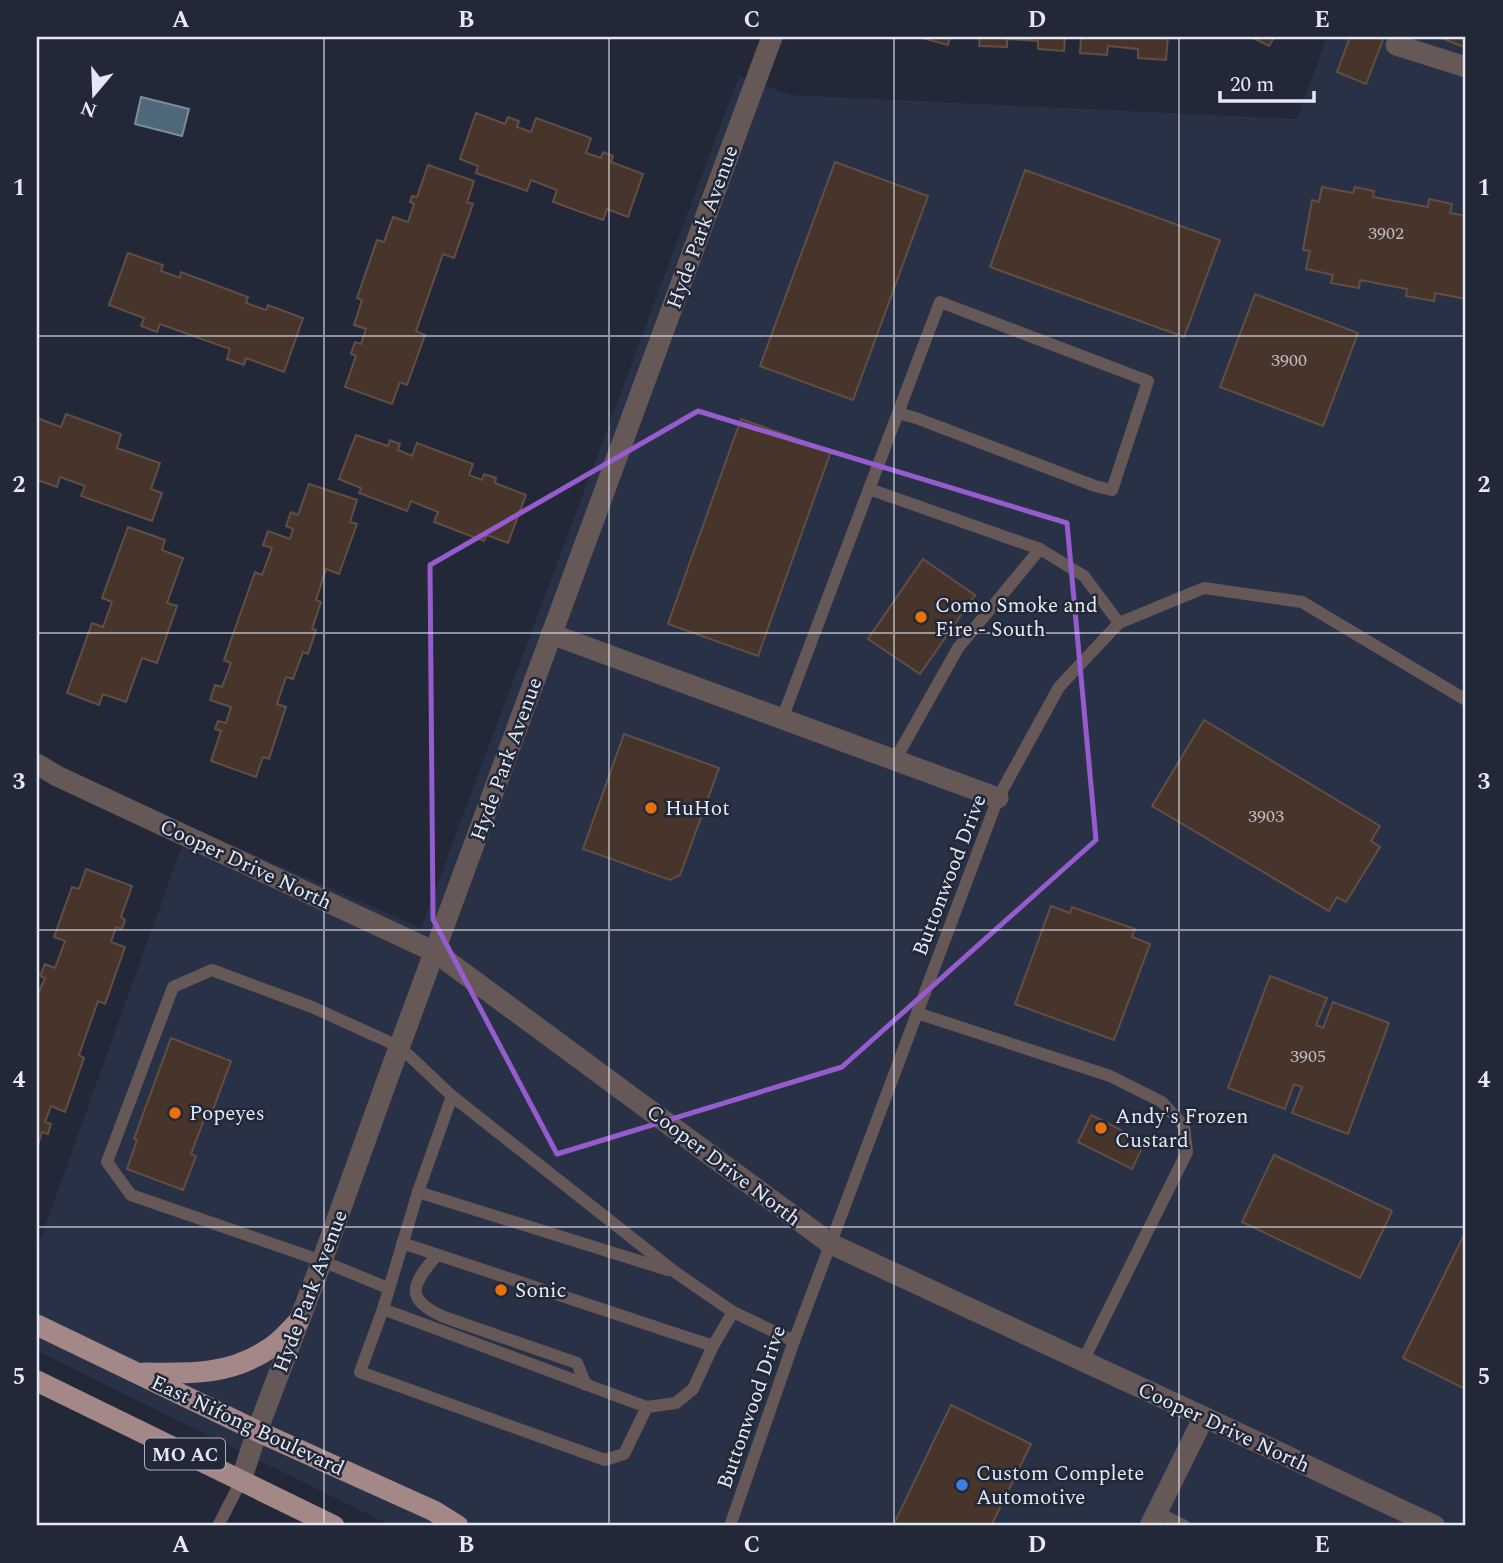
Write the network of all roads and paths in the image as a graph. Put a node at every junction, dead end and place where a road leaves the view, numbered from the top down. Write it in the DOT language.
graph roads {
  1 [pos="772,37"];
  2 [pos="1396,45"];
  3 [pos="1466,67"];
  4 [pos="898,413"];
  5 [pos="869,489"];
  6 [pos="1040,550"];
  7 [pos="1119,623"];
  8 [pos="551,634"];
  9 [pos="1466,699"];
  10 [pos="782,719"];
  11 [pos="895,760"];
  12 [pos="37,764"];
  13 [pos="998,798"];
  14 [pos="435,952"];
  15 [pos="917,1013"];
  16 [pos="400,1047"];
  17 [pos="452,1096"];
  18 [pos="418,1192"];
  19 [pos="402,1243"];
  20 [pos="831,1244"];
  21 [pos="437,1255"];
  22 [pos="322,1261"];
  23 [pos="675,1272"];
  24 [pos="388,1288"];
  25 [pos="383,1309"];
  26 [pos="733,1312"];
  27 [pos="298,1322"];
  28 [pos="37,1325"];
  29 [pos="794,1342"];
  30 [pos="713,1346"];
  31 [pos="1083,1361"];
  32 [pos="138,1373"];
  33 [pos="37,1381"];
  34 [pos="586,1385"];
  35 [pos="647,1407"];
  36 [pos="1204,1417"];
  37 [pos="257,1431"];
  38 [pos="241,1481"];
  39 [pos="1154,1519"];
  40 [pos="218,1526"];
  41 [pos="334,1526"];
  42 [pos="458,1526"];
  43 [pos="730,1526"];
  44 [pos="1185,1526"];
  45 [pos="1435,1526"];
  1 -- 8 [label="street, Hyde Park Avenue"];
  2 -- 3 [label="street"];
  4 -- 4 [label="lane"];
  4 -- 5 [label="lane"];
  5 -- 6 [label="lane"];
  5 -- 10 [label="lane"];
  6 -- 7 [label="lane"];
  6 -- 11 [label="lane"];
  7 -- 9 [label="lane, Buttonwood Drive"];
  7 -- 13 [label="lane, Buttonwood Drive"];
  8 -- 10 [label="street"];
  8 -- 14 [label="street, Hyde Park Avenue"];
  10 -- 11 [label="street"];
  11 -- 13 [label="street"];
  12 -- 14 [label="street, Cooper Drive North"];
  13 -- 15 [label="lane, Buttonwood Drive"];
  14 -- 16 [label="street, Hyde Park Avenue"];
  14 -- 20 [label="street, Cooper Drive North"];
  15 -- 20 [label="lane, Buttonwood Drive"];
  15 -- 31 [label="lane"];
  16 -- 17 [label="lane"];
  16 -- 22 [label="street, Hyde Park Avenue"];
  16 -- 22 [label="lane"];
  17 -- 18 [label="lane"];
  17 -- 23 [label="lane"];
  18 -- 19 [label="lane"];
  18 -- 23 [label="lane"];
  19 -- 21 [label="lane"];
  19 -- 24 [label="lane"];
  20 -- 29 [label="lane, Buttonwood Drive"];
  20 -- 31 [label="street, Cooper Drive North"];
  21 -- 30 [label="lane"];
  21 -- 34 [label="lane"];
  22 -- 24 [label="lane"];
  22 -- 27 [label="street, Hyde Park Avenue"];
  23 -- 26 [label="lane"];
  24 -- 25 [label="lane"];
  25 -- 34 [label="lane"];
  25 -- 35 [label="lane"];
  26 -- 29 [label="lane"];
  26 -- 30 [label="lane"];
  27 -- 32 [label="main road"];
  27 -- 37 [label="street, Hyde Park Avenue"];
  28 -- 32 [label="main road, East Nifong Boulevard / MO AC"];
  29 -- 43 [label="lane, Buttonwood Drive"];
  30 -- 35 [label="lane"];
  31 -- 36 [label="street, Cooper Drive North"];
  32 -- 37 [label="main road, East Nifong Boulevard / MO AC"];
  33 -- 38 [label="main road, MO AC"];
  34 -- 35 [label="lane"];
  36 -- 39 [label="street"];
  36 -- 45 [label="street, Cooper Drive North"];
  37 -- 38 [label="street, Hyde Park Avenue"];
  37 -- 42 [label="main road, East Nifong Boulevard / MO AC"];
  38 -- 40 [label="lane"];
  38 -- 41 [label="main road, MO AC"];
  39 -- 44 [label="lane"];
}
